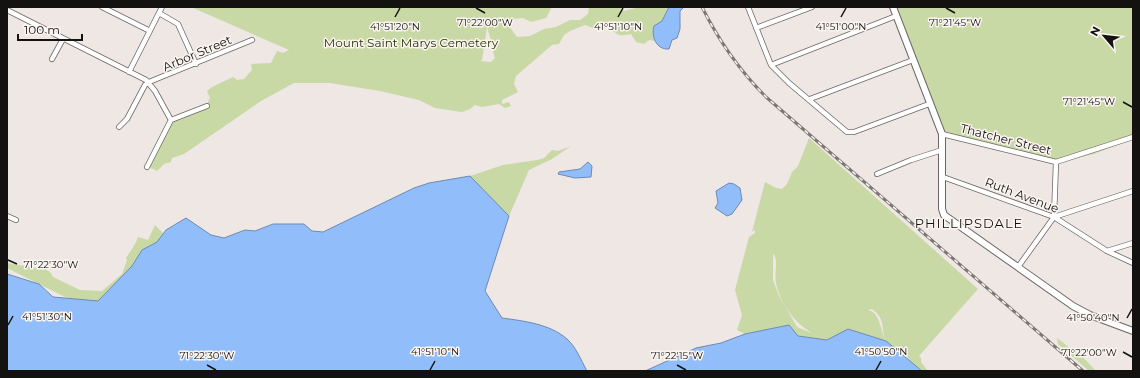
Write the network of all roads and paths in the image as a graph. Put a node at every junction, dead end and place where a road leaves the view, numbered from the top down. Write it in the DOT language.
graph roads {
  1 [pos="102,7"];
  2 [pos="162,7"];
  3 [pos="748,7"];
  4 [pos="812,7"];
  5 [pos="893,7"];
  6 [pos="7,10"];
  7 [pos="159,14"];
  8 [pos="896,16"];
  9 [pos="756,28"];
  10 [pos="150,31"];
  11 [pos="63,39"];
  12 [pos="252,40"];
  13 [pos="52,59"];
  14 [pos="913,60"];
  15 [pos="196,64"];
  16 [pos="771,65"];
  17 [pos="129,72"];
  18 [pos="149,82"];
  19 [pos="810,99"];
  20 [pos="929,104"];
  21 [pos="207,106"];
  22 [pos="171,120"];
  23 [pos="119,127"];
  24 [pos="942,134"];
  25 [pos="1133,137"];
  26 [pos="942,150"];
  27 [pos="1056,162"];
  28 [pos="147,167"];
  29 [pos="877,174"];
  30 [pos="943,177"];
  31 [pos="1133,191"];
  32 [pos="7,216"];
  33 [pos="1054,216"];
  34 [pos="16,220"];
  35 [pos="1133,244"];
  36 [pos="1107,251"];
  37 [pos="1133,263"];
  38 [pos="1018,267"];
  39 [pos="1133,331"];
  1 -- 10 [label="street"];
  2 -- 7 [label="street"];
  3 -- 9 [label="street"];
  4 -- 9 [label="street"];
  5 -- 8 [label="main road"];
  6 -- 11 [label="street"];
  7 -- 10 [label="street"];
  7 -- 15 [label="street"];
  8 -- 14 [label="main road"];
  8 -- 16 [label="street"];
  9 -- 16 [label="street"];
  10 -- 17 [label="street"];
  11 -- 13 [label="street"];
  11 -- 17 [label="street"];
  12 -- 15 [label="street, Arbor Street"];
  14 -- 19 [label="street"];
  14 -- 20 [label="main road"];
  15 -- 18 [label="street, Arbor Street"];
  16 -- 19 [label="street"];
  17 -- 18 [label="street"];
  18 -- 22 [label="street"];
  18 -- 23 [label="street"];
  19 -- 20 [label="street"];
  20 -- 24 [label="main road"];
  21 -- 22 [label="street"];
  22 -- 28 [label="street"];
  24 -- 26 [label="main road"];
  24 -- 27 [label="street, Thatcher Street"];
  25 -- 27 [label="street, Thatcher Street"];
  26 -- 29 [label="street"];
  26 -- 30 [label="main road"];
  27 -- 33 [label="street"];
  30 -- 33 [label="street, Ruth Avenue"];
  30 -- 38 [label="main road"];
  31 -- 33 [label="street"];
  32 -- 34 [label="street"];
  33 -- 36 [label="street, Ruth Avenue"];
  33 -- 38 [label="street"];
  35 -- 36 [label="street"];
  36 -- 37 [label="street, Ruth Avenue"];
  38 -- 39 [label="main road"];
}
